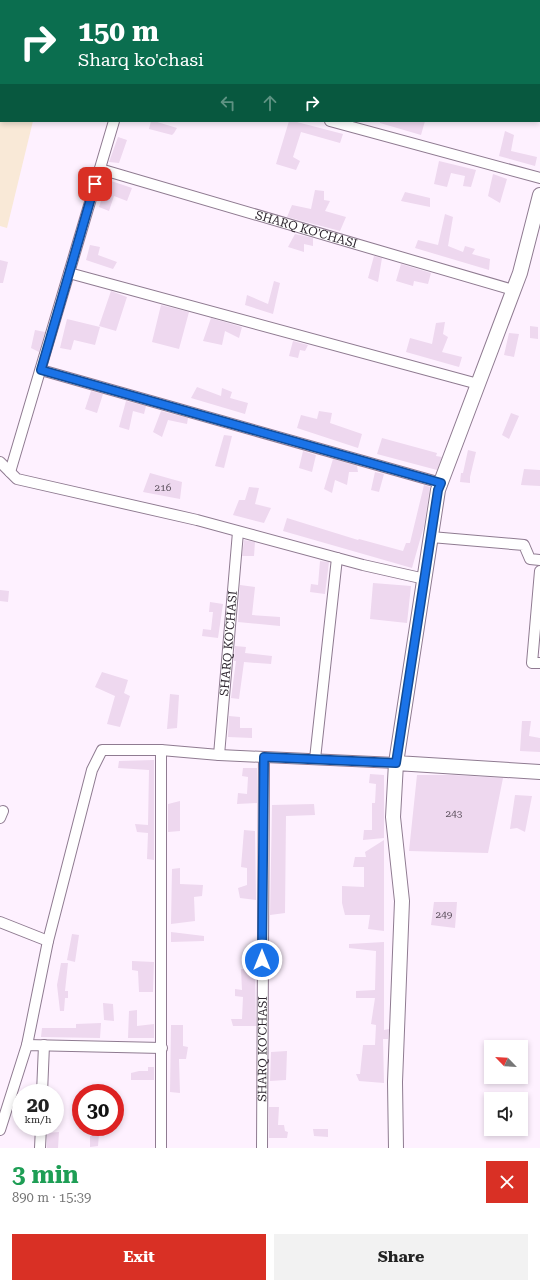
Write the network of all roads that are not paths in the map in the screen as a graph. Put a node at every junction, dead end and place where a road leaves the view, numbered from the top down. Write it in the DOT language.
graph roads {
  1 [pos="114,122"];
  2 [pos="334,122"];
  3 [pos="100,169"];
  4 [pos="540,178"];
  5 [pos="540,195"];
  6 [pos="68,273"];
  7 [pos="513,290"];
  8 [pos="41,370"];
  9 [pos="478,384"];
  10 [pos="0,462"];
  11 [pos="10,472"];
  12 [pos="441,483"];
  13 [pos="238,532"];
  14 [pos="431,537"];
  15 [pos="337,558"];
  16 [pos="540,560"];
  17 [pos="540,571"];
  18 [pos="425,579"];
  19 [pos="540,663"];
  20 [pos="161,750"];
  21 [pos="219,755"];
  22 [pos="264,757"];
  23 [pos="315,759"];
  24 [pos="396,763"];
  25 [pos="540,772"];
  26 [pos="0,922"];
  27 [pos="48,941"];
  28 [pos="27,1045"];
  29 [pos="44,1045"];
  30 [pos="162,1048"];
  31 [pos="42,1084"];
  32 [pos="0,1130"];
  33 [pos="41,1136"];
  34 [pos="40,1148"];
  35 [pos="161,1148"];
  36 [pos="262,1148"];
  37 [pos="396,1148"];
  1 -- 3 [label="street"];
  2 -- 4 [label="street"];
  3 -- 6 [label="street"];
  3 -- 7 [label="street, SHARQ KO'CHASI"];
  5 -- 7 [label="street"];
  6 -- 8 [label="street"];
  6 -- 9 [label="street"];
  7 -- 9 [label="street"];
  8 -- 11 [label="street"];
  8 -- 12 [label="street"];
  9 -- 12 [label="street"];
  10 -- 11 [label="street"];
  11 -- 13 [label="street"];
  12 -- 14 [label="street"];
  13 -- 15 [label="street"];
  13 -- 21 [label="street, SHARQ KO'CHASI"];
  14 -- 16 [label="street"];
  14 -- 18 [label="street"];
  15 -- 18 [label="street"];
  15 -- 23 [label="street"];
  17 -- 19 [label="street"];
  18 -- 24 [label="street"];
  20 -- 21 [label="street"];
  20 -- 27 [label="street"];
  20 -- 30 [label="street"];
  21 -- 22 [label="street"];
  22 -- 23 [label="street"];
  22 -- 36 [label="street, SHARQ KO'CHASI"];
  23 -- 24 [label="street"];
  24 -- 25 [label="street"];
  24 -- 37 [label="street"];
  26 -- 27 [label="street"];
  27 -- 28 [label="street"];
  28 -- 29 [label="street"];
  28 -- 32 [label="street"];
  29 -- 30 [label="street"];
  29 -- 31 [label="street"];
  30 -- 35 [label="street"];
  33 -- 34 [label="street"];
}
